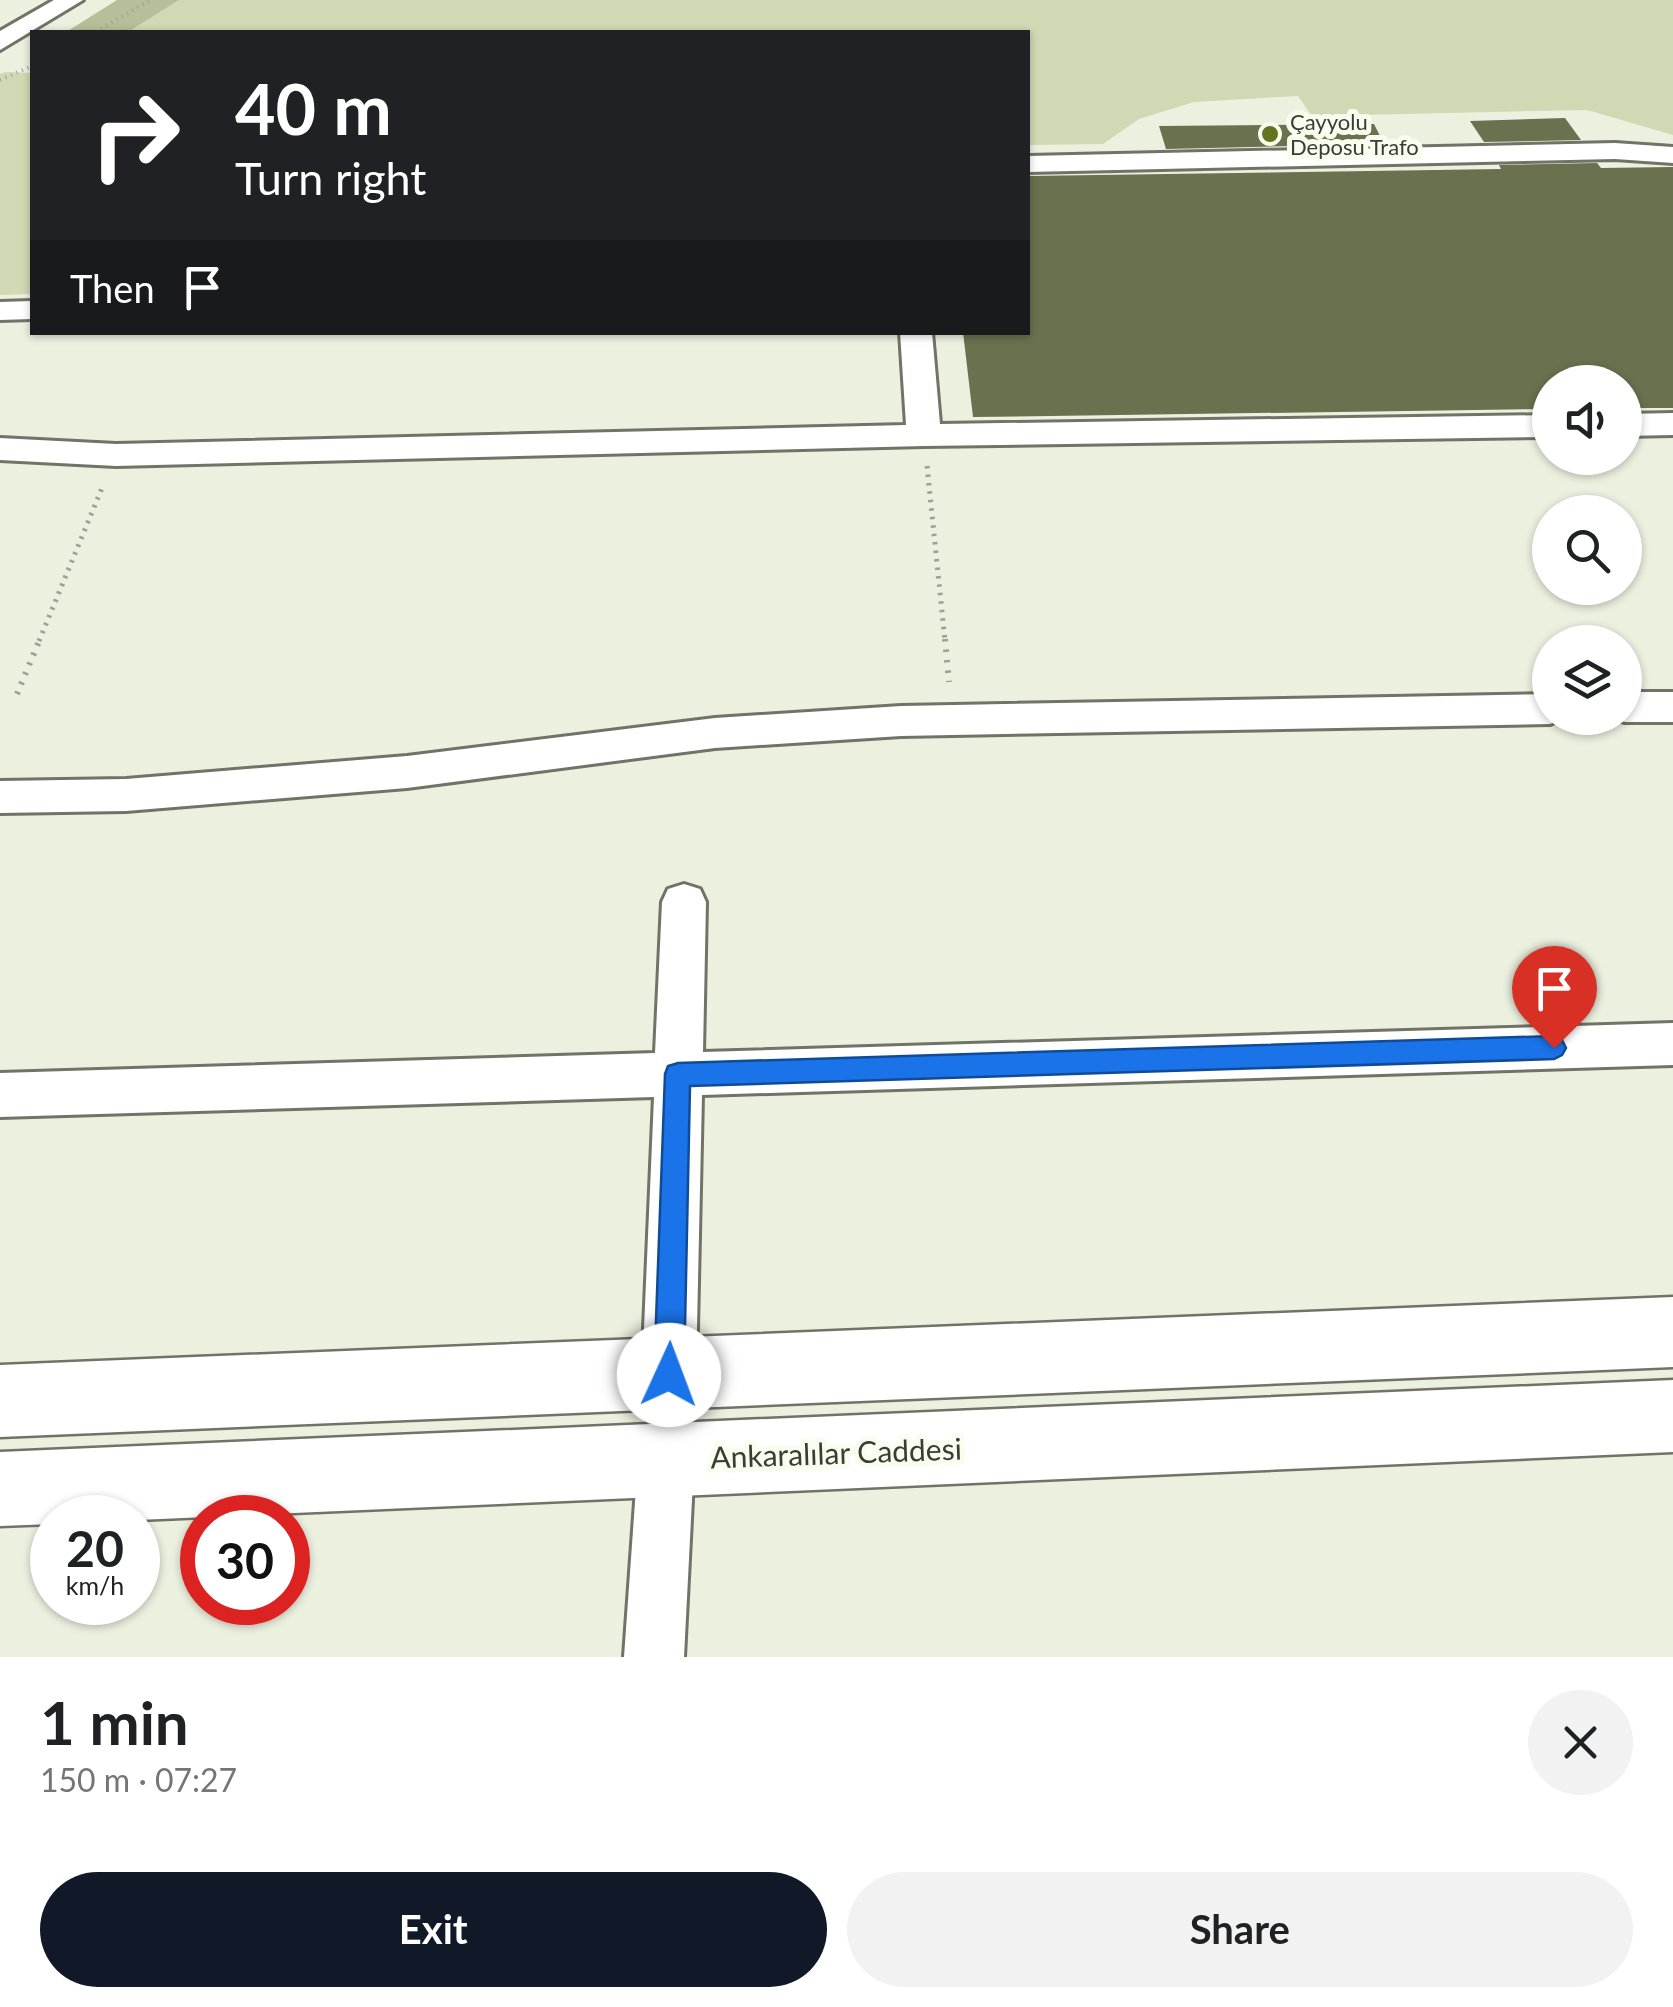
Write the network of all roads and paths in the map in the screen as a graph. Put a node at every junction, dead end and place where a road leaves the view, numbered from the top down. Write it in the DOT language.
graph roads {
  1 [pos="71,0"];
  2 [pos="150,0"];
  3 [pos="99,30"];
  4 [pos="0,42"];
  5 [pos="1673,155"];
  6 [pos="1030,164"];
  7 [pos="30,310"];
  8 [pos="0,311"];
  9 [pos="916,335"];
  10 [pos="1673,424"];
  11 [pos="1642,425"];
  12 [pos="1532,426"];
  13 [pos="924,435"];
  14 [pos="0,449"];
  15 [pos="116,454"];
  16 [pos="18,694"];
  17 [pos="1673,706"];
  18 [pos="1642,707"];
  19 [pos="1532,709"];
  20 [pos="953,720"];
  21 [pos="0,797"];
  22 [pos="684,902"];
  23 [pos="1673,1044"];
  24 [pos="678,1074"];
  25 [pos="0,1095"];
  26 [pos="1673,1332"];
  27 [pos="669,1375"];
  28 [pos="0,1401"];
  29 [pos="1673,1416"];
  30 [pos="666,1460"];
  31 [pos="0,1489"];
  32 [pos="654,1657"];
  1 -- 4 [label="street"];
  2 -- 3 [label="path"];
  5 -- 6 [label="street"];
  7 -- 8 [label="street"];
  9 -- 13 [label="street"];
  10 -- 11 [label="street"];
  12 -- 13 [label="street"];
  13 -- 15 [label="street"];
  13 -- 20 [label="path"];
  14 -- 15 [label="street"];
  15 -- 16 [label="path"];
  17 -- 18 [label="street"];
  19 -- 20 [label="street"];
  20 -- 21 [label="street"];
  22 -- 24 [label="street"];
  23 -- 24 [label="street"];
  24 -- 25 [label="street"];
  24 -- 27 [label="street"];
  26 -- 27 [label="main road"];
  27 -- 28 [label="main road"];
  27 -- 30 [label="main road"];
  29 -- 30 [label="main road, Ankaralılar Caddesi"];
  30 -- 31 [label="main road, Ankaralılar Caddesi"];
  30 -- 32 [label="street"];
}
